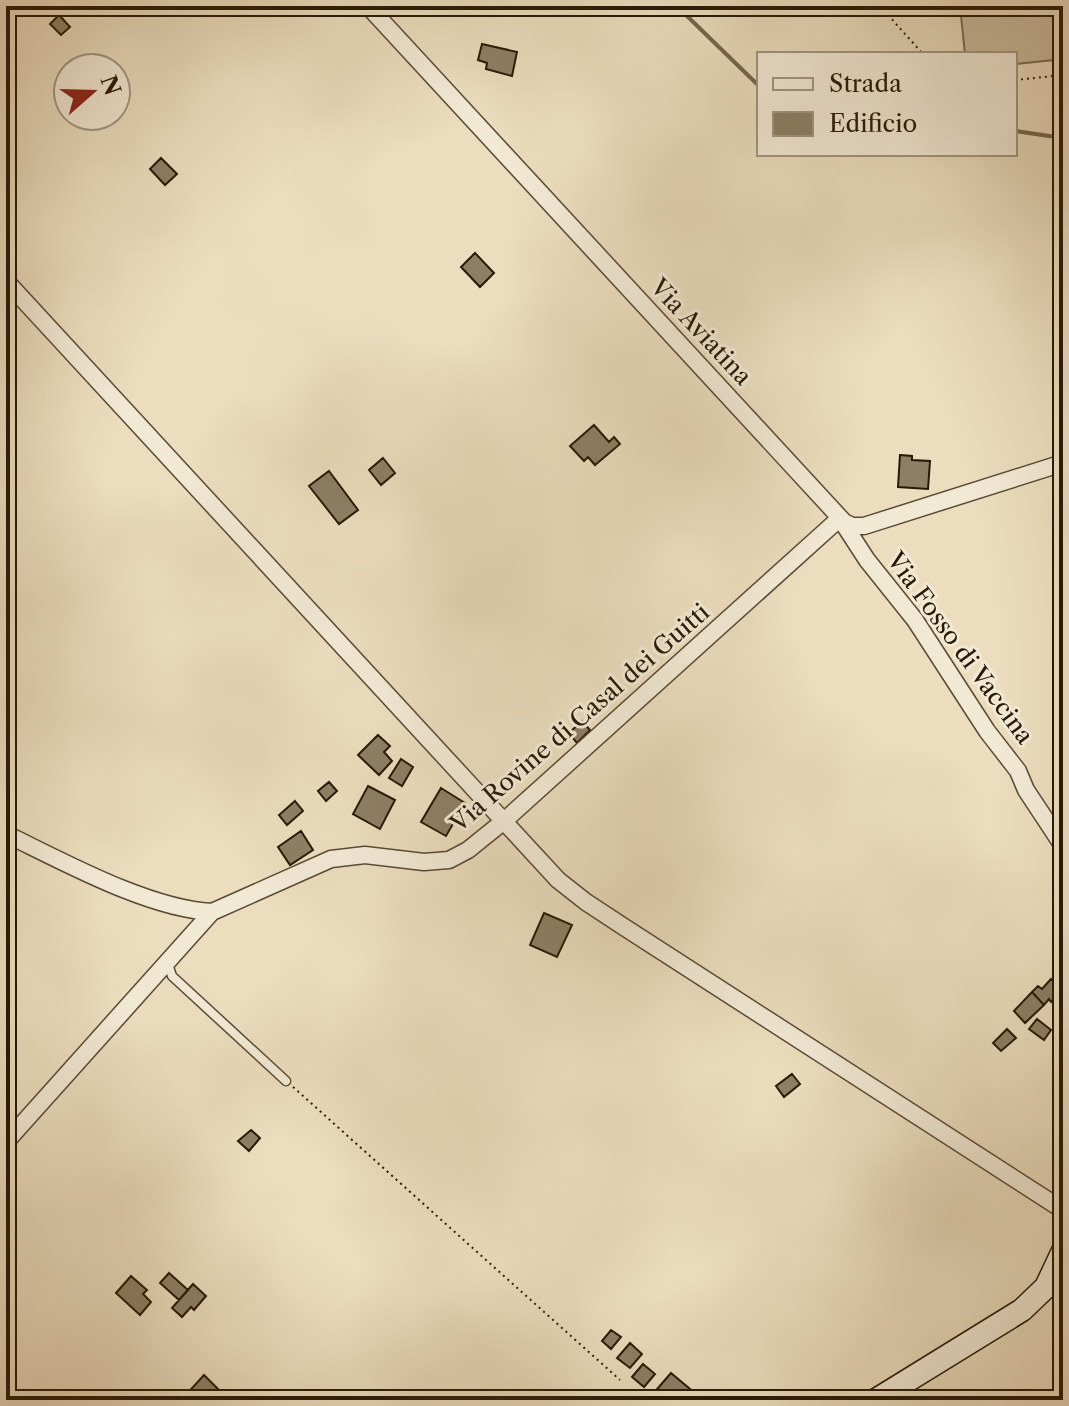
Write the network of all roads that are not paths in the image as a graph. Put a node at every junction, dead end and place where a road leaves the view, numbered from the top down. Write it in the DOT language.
graph roads {
  1 [pos="368,6"];
  2 [pos="6,281"];
  3 [pos="1063,463"];
  4 [pos="840,518"];
  5 [pos="504,821"];
  6 [pos="6,834"];
  7 [pos="1063,846"];
  8 [pos="212,912"];
  9 [pos="167,963"];
  10 [pos="286,1081"];
  11 [pos="6,1142"];
  12 [pos="1063,1210"];
  13 [pos="1063,1251"];
  14 [pos="876,1400"];
  1 -- 4 [label="street, Via Aviatina"];
  2 -- 5 [label="street"];
  3 -- 4 [label="street"];
  4 -- 5 [label="street, Via Rovine di Casal dei Guitti"];
  4 -- 7 [label="street, Via Fosso di Vaccina"];
  5 -- 8 [label="street, Via Rovine di Casal dei Guitti"];
  5 -- 12 [label="street"];
  6 -- 8 [label="street"];
  8 -- 9 [label="street"];
  9 -- 10 [label="lane"];
  9 -- 11 [label="street"];
  13 -- 14 [label="street"];
}
